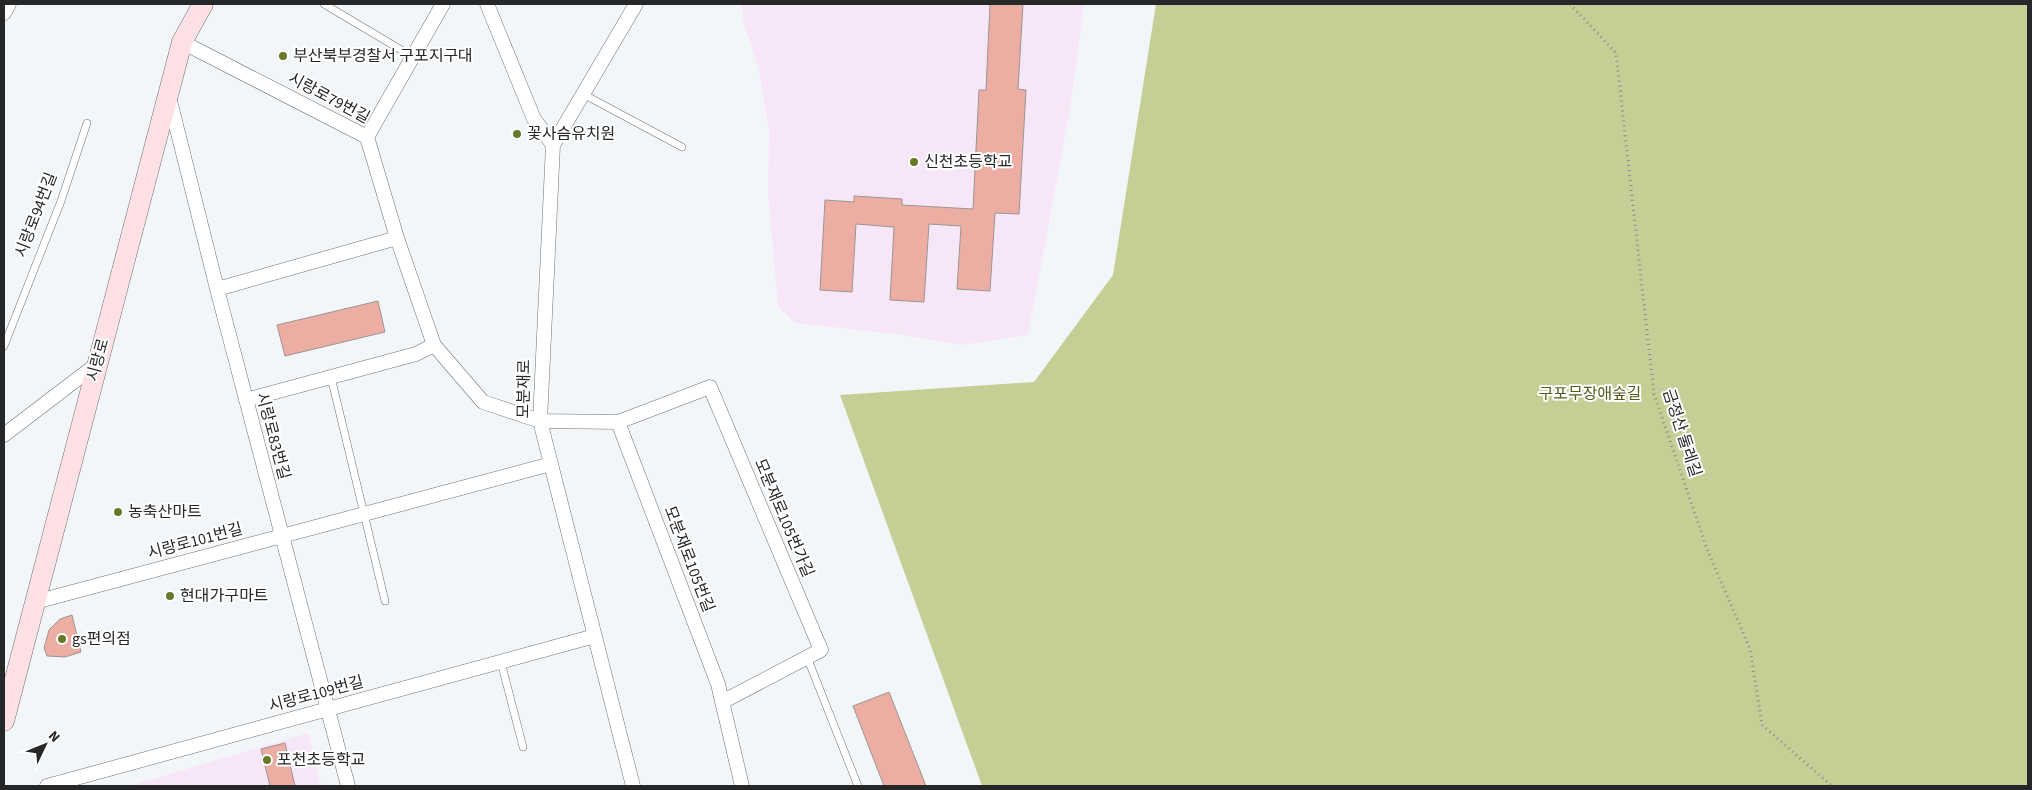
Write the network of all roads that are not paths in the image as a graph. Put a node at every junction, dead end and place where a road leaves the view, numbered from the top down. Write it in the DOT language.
graph roads {
  1 [pos="9,4"];
  2 [pos="203,4"];
  3 [pos="324,4"];
  4 [pos="443,4"];
  5 [pos="487,4"];
  6 [pos="636,4"];
  7 [pos="4,13"];
  8 [pos="182,42"];
  9 [pos="413,56"];
  10 [pos="168,94"];
  11 [pos="583,94"];
  12 [pos="87,123"];
  13 [pos="366,137"];
  14 [pos="553,145"];
  15 [pos="682,147"];
  16 [pos="397,238"];
  17 [pos="216,289"];
  18 [pos="434,345"];
  19 [pos="4,346"];
  20 [pos="97,364"];
  21 [pos="330,377"];
  22 [pos="246,400"];
  23 [pos="540,421"];
  24 [pos="618,422"];
  25 [pos="4,435"];
  26 [pos="550,464"];
  27 [pos="364,514"];
  28 [pos="282,536"];
  29 [pos="35,602"];
  30 [pos="385,602"];
  31 [pos="595,636"];
  32 [pos="807,658"];
  33 [pos="500,662"];
  34 [pos="8,687"];
  35 [pos="722,702"];
  36 [pos="327,709"];
  37 [pos="4,721"];
  38 [pos="523,747"];
  39 [pos="46,786"];
  40 [pos="348,786"];
  41 [pos="633,786"];
  42 [pos="742,786"];
  43 [pos="858,786"];
  1 -- 7 [label="street"];
  2 -- 8 [label="main road, 시랑로"];
  3 -- 9 [label="lane"];
  4 -- 9 [label="street"];
  5 -- 14 [label="street"];
  6 -- 11 [label="street, 모분재로"];
  8 -- 10 [label="main road, 시랑로"];
  8 -- 13 [label="street, 시랑로79번길"];
  9 -- 13 [label="street"];
  10 -- 17 [label="street, 시랑로83번길"];
  10 -- 20 [label="main road, 시랑로"];
  11 -- 14 [label="street, 모분재로"];
  11 -- 15 [label="lane"];
  12 -- 19 [label="lane, 시랑로94번길"];
  13 -- 16 [label="street, 시랑로79번길"];
  14 -- 23 [label="street, 모분재로"];
  16 -- 17 [label="street"];
  16 -- 18 [label="street, 시랑로79번길"];
  17 -- 22 [label="street, 시랑로83번길"];
  18 -- 21 [label="street"];
  18 -- 23 [label="street, 시랑로79번길"];
  20 -- 25 [label="street"];
  20 -- 29 [label="main road, 시랑로"];
  21 -- 22 [label="street"];
  21 -- 27 [label="lane"];
  22 -- 28 [label="street, 시랑로83번길"];
  23 -- 24 [label="street"];
  23 -- 26 [label="street, 모분재로"];
  24 -- 32 [label="street, 모분재로105번가길"];
  24 -- 35 [label="street, 모분재로105번길"];
  26 -- 27 [label="street, 시랑로101번길"];
  26 -- 31 [label="street, 모분재로"];
  27 -- 28 [label="street, 시랑로101번길"];
  27 -- 30 [label="lane"];
  28 -- 29 [label="street, 시랑로101번길"];
  28 -- 36 [label="street, 시랑로83번길"];
  29 -- 34 [label="main road, 시랑로"];
  31 -- 33 [label="street, 시랑로109번길"];
  31 -- 41 [label="street, 모분재로"];
  32 -- 35 [label="street"];
  32 -- 43 [label="lane"];
  33 -- 36 [label="street, 시랑로109번길"];
  33 -- 38 [label="lane"];
  34 -- 37 [label="main road, 시랑로"];
  35 -- 42 [label="street, 모분재로105번길"];
  36 -- 39 [label="street, 시랑로109번길"];
  36 -- 40 [label="street, 시랑로83번길"];
}
